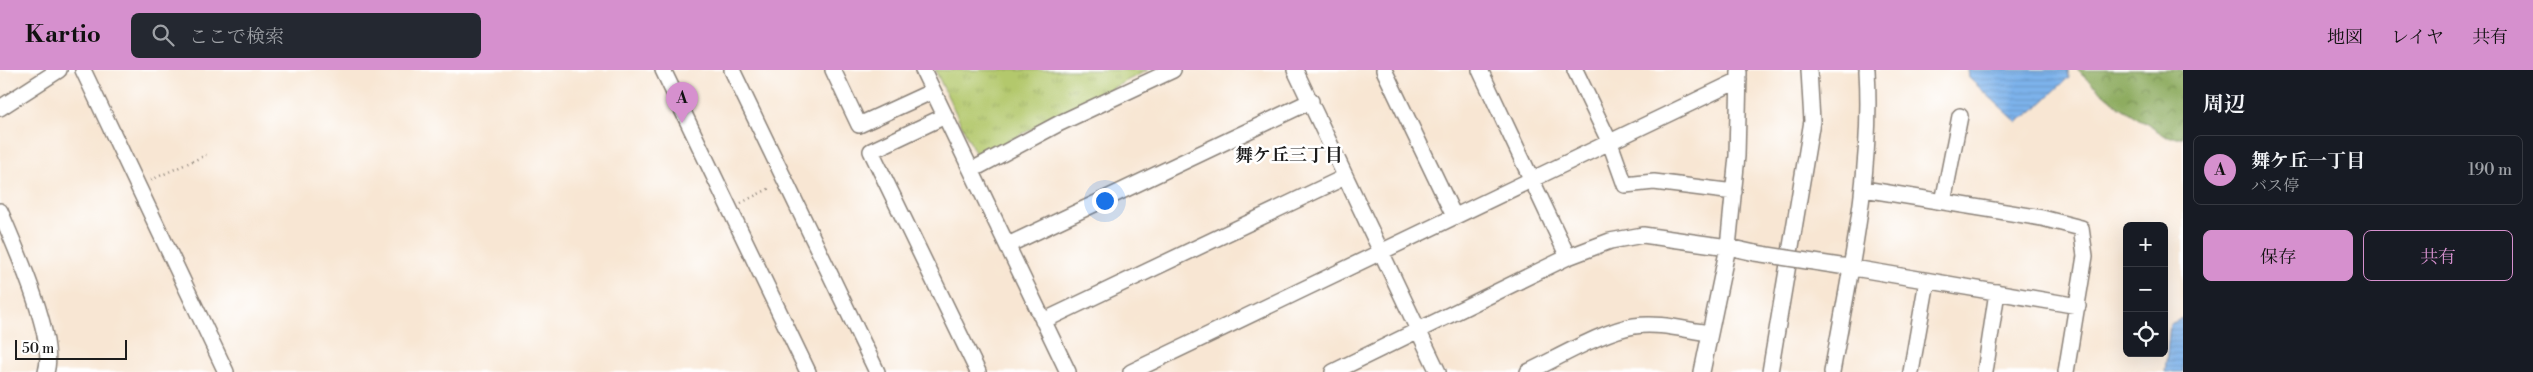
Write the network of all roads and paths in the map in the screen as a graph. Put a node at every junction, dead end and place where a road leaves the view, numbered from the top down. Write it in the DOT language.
graph roads {
  1 [pos="59,70"];
  2 [pos="82,70"];
  3 [pos="663,70"];
  4 [pos="732,70"];
  5 [pos="833,70"];
  6 [pos="923,70"];
  7 [pos="1173,70"];
  8 [pos="1295,70"];
  9 [pos="1384,70"];
  10 [pos="1480,70"];
  11 [pos="1575,70"];
  12 [pos="1808,70"];
  13 [pos="1867,70"];
  14 [pos="1739,75"];
  15 [pos="933,91"];
  16 [pos="1311,101"];
  17 [pos="0,108"];
  18 [pos="945,116"];
  19 [pos="1960,116"];
  20 [pos="1610,143"];
  21 [pos="206,155"];
  22 [pos="972,170"];
  23 [pos="1345,177"];
  24 [pos="1531,180"];
  25 [pos="785,181"];
  26 [pos="138,186"];
  27 [pos="1864,189"];
  28 [pos="1734,192"];
  29 [pos="1943,202"];
  30 [pos="729,209"];
  31 [pos="0,210"];
  32 [pos="1454,216"];
  33 [pos="1008,245"];
  34 [pos="1728,247"];
  35 [pos="1380,251"];
  36 [pos="1568,257"];
  37 [pos="1846,268"];
  38 [pos="1927,281"];
  39 [pos="1997,292"];
  40 [pos="2078,306"];
  41 [pos="1044,321"];
  42 [pos="1419,330"];
  43 [pos="1710,333"];
  44 [pos="46,372"];
  45 [pos="226,372"];
  46 [pos="808,372"];
  47 [pos="877,372"];
  48 [pos="978,372"];
  49 [pos="1068,372"];
  50 [pos="1131,372"];
  51 [pos="1333,372"];
  52 [pos="1438,372"];
  53 [pos="1528,372"];
  54 [pos="1702,372"];
  55 [pos="1770,372"];
  56 [pos="1832,372"];
  57 [pos="1911,372"];
  58 [pos="1985,372"];
  59 [pos="2066,372"];
  1 -- 17 [label="street"];
  2 -- 26 [label="street"];
  3 -- 30 [label="street"];
  4 -- 25 [label="street"];
  5 -- 15 [label="street"];
  6 -- 15 [label="street"];
  7 -- 22 [label="street"];
  8 -- 16 [label="street"];
  9 -- 32 [label="street"];
  10 -- 24 [label="street"];
  11 -- 20 [label="street"];
  12 -- 55 [label="street"];
  13 -- 27 [label="street"];
  14 -- 20 [label="street"];
  14 -- 28 [label="street"];
  15 -- 18 [label="street"];
  16 -- 23 [label="street"];
  16 -- 33 [label="street"];
  18 -- 22 [label="street"];
  18 -- 48 [label="street"];
  19 -- 29 [label="street"];
  20 -- 24 [label="street"];
  20 -- 28 [label="street"];
  21 -- 26 [label="path"];
  22 -- 33 [label="street"];
  23 -- 35 [label="street"];
  23 -- 41 [label="street"];
  24 -- 32 [label="street"];
  24 -- 36 [label="street"];
  25 -- 30 [label="path"];
  25 -- 47 [label="street"];
  26 -- 45 [label="street"];
  27 -- 29 [label="street"];
  27 -- 37 [label="street"];
  28 -- 34 [label="street"];
  29 -- 40 [label="street"];
  30 -- 46 [label="street"];
  31 -- 44 [label="street"];
  32 -- 35 [label="street"];
  33 -- 41 [label="street"];
  34 -- 36 [label="street"];
  34 -- 37 [label="street, bridge"];
  34 -- 43 [label="street"];
  35 -- 42 [label="street"];
  35 -- 50 [label="street"];
  36 -- 42 [label="street"];
  37 -- 38 [label="street"];
  37 -- 56 [label="street"];
  38 -- 39 [label="street"];
  38 -- 57 [label="street"];
  39 -- 40 [label="street"];
  39 -- 58 [label="street"];
  40 -- 59 [label="street"];
  41 -- 49 [label="street"];
  42 -- 51 [label="street"];
  42 -- 52 [label="street"];
  43 -- 53 [label="street"];
  43 -- 54 [label="street"];
}
